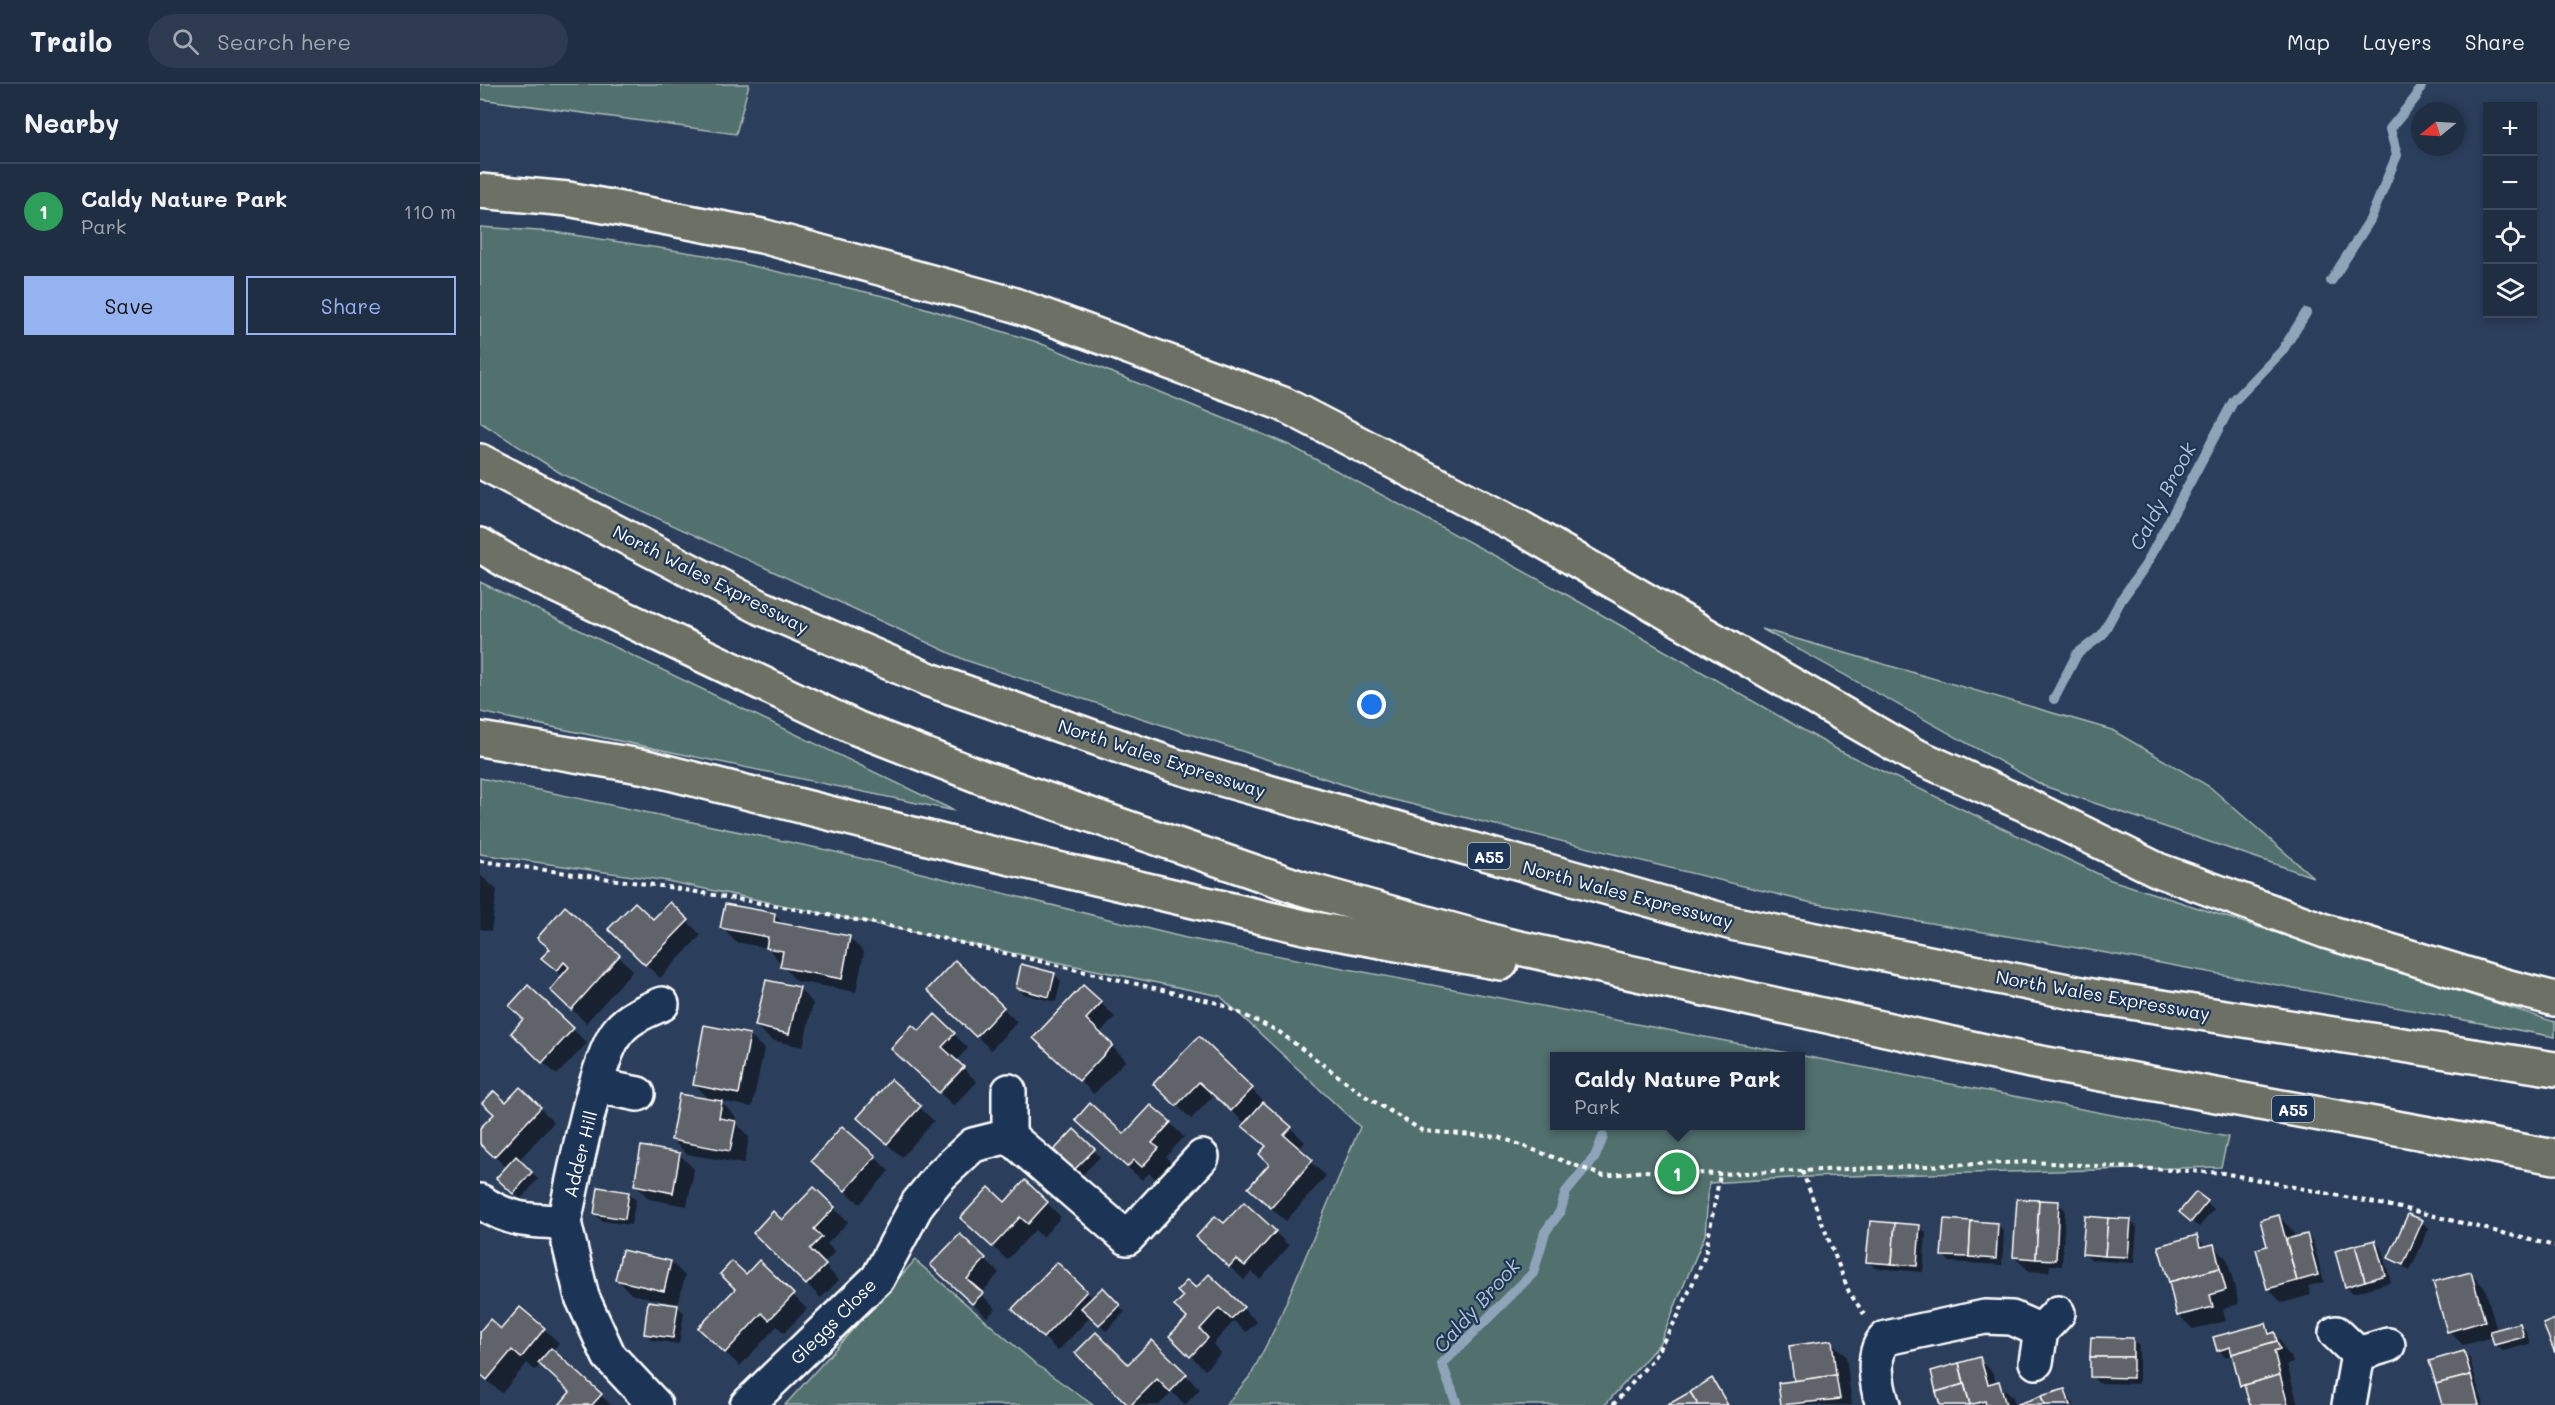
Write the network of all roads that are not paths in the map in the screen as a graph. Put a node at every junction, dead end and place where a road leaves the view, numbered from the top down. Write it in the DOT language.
graph roads {
  1 [pos="480,191"];
  2 [pos="480,461"];
  3 [pos="480,545"];
  4 [pos="480,739"];
  5 [pos="2555,999"];
  6 [pos="662,1004"];
  7 [pos="2030,1061"];
  8 [pos="2555,1069"];
  9 [pos="597,1086"];
  10 [pos="1009,1091"];
  11 [pos="638,1094"];
  12 [pos="1009,1136"];
  13 [pos="1202,1157"];
  14 [pos="2555,1157"];
  15 [pos="480,1201"];
  16 [pos="564,1222"];
  17 [pos="2045,1335"];
  18 [pos="2361,1344"];
  19 [pos="655,1405"];
  20 [pos="747,1405"];
  21 [pos="1883,1405"];
  22 [pos="2349,1405"];
  1 -- 5 [label="highway"];
  2 -- 8 [label="highway, North Wales Expressway / A55"];
  3 -- 7 [label="highway, A55"];
  4 -- 7 [label="highway"];
  6 -- 9 [label="street, Adder Hill"];
  7 -- 14 [label="highway, A55"];
  9 -- 11 [label="street, Adder Hill"];
  9 -- 16 [label="street, Adder Hill"];
  10 -- 12 [label="street"];
  12 -- 13 [label="street"];
  12 -- 20 [label="street, Gleggs Close"];
  15 -- 16 [label="street, Adder Hill"];
  16 -- 19 [label="street, Adder Hill"];
  17 -- 21 [label="street"];
  18 -- 22 [label="street"];
}
